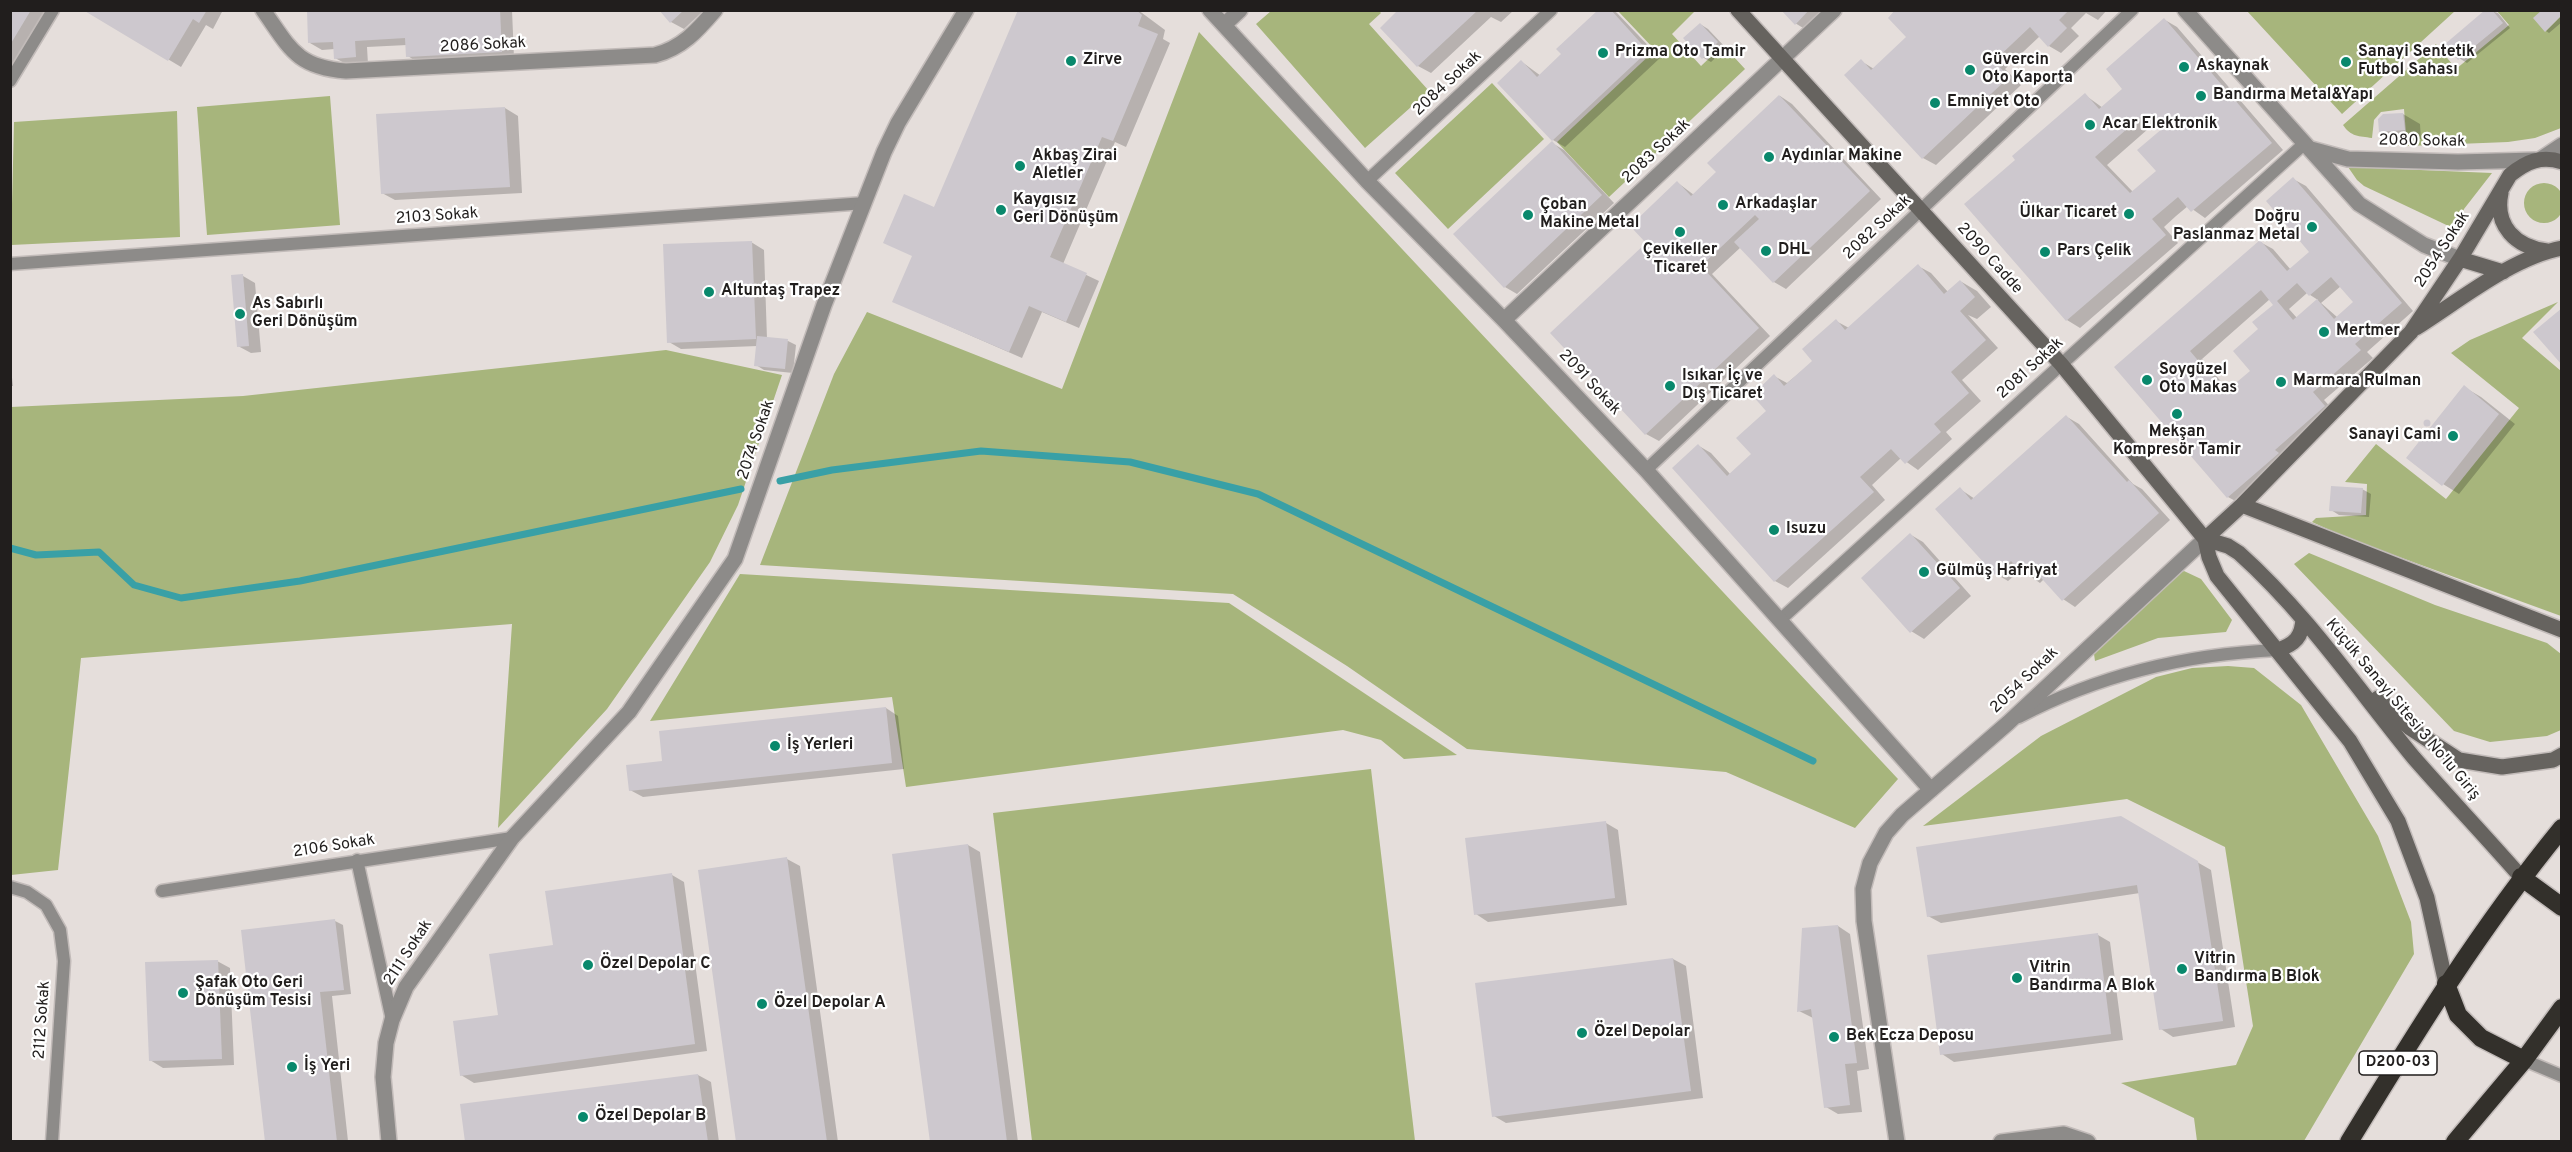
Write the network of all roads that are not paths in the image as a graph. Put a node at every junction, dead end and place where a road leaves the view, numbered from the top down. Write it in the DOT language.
graph roads {
  1 [pos="53,10"];
  2 [pos="263,10"];
  3 [pos="715,10"];
  4 [pos="966,10"];
  5 [pos="1210,10"];
  6 [pos="1240,10"];
  7 [pos="1551,10"];
  8 [pos="1738,10"];
  9 [pos="1834,10"];
  10 [pos="2132,10"];
  11 [pos="2185,10"];
  12 [pos="1224,25"];
  13 [pos="1782,59"];
  14 [pos="10,81"];
  15 [pos="2562,145"];
  16 [pos="2308,146"];
  17 [pos="2538,160"];
  18 [pos="2562,162"];
  19 [pos="1367,181"];
  20 [pos="2503,188"];
  21 [pos="865,203"];
  22 [pos="1920,211"];
  23 [pos="2554,249"];
  24 [pos="2460,259"];
  25 [pos="10,264"];
  26 [pos="2503,272"];
  27 [pos="1504,320"];
  28 [pos="2411,332"];
  29 [pos="2061,364"];
  30 [pos="1646,470"];
  31 [pos="2242,505"];
  32 [pos="2205,539"];
  33 [pos="2303,619"];
  34 [pos="1780,620"];
  35 [pos="2562,630"];
  36 [pos="2278,650"];
  37 [pos="2343,665"];
  38 [pos="2008,723"];
  39 [pos="2562,755"];
  40 [pos="1931,790"];
  41 [pos="2562,828"];
  42 [pos="512,838"];
  43 [pos="357,860"];
  44 [pos="2521,877"];
  45 [pos="10,887"];
  46 [pos="162,891"];
  47 [pos="2562,907"];
  48 [pos="2446,984"];
  49 [pos="2562,1008"];
  50 [pos="392,1020"];
  51 [pos="2524,1060"];
  52 [pos="2562,1076"];
  53 [pos="52,1142"];
  54 [pos="389,1142"];
  55 [pos="1897,1142"];
  56 [pos="2001,1142"];
  57 [pos="2088,1142"];
  58 [pos="2349,1142"];
  59 [pos="2456,1142"];
  1 -- 14 [label="lane"];
  2 -- 3 [label="street, 2086 Sokak"];
  4 -- 21 [label="street, 2074 Sokak"];
  5 -- 12 [label="street, 2091 Sokak"];
  6 -- 12 [label="street"];
  7 -- 19 [label="lane, 2084 Sokak"];
  8 -- 13 [label="street, 2090 Cadde"];
  9 -- 13 [label="street, 2083 Sokak"];
  10 -- 22 [label="lane, 2082 Sokak"];
  11 -- 16 [label="street"];
  12 -- 19 [label="street, 2091 Sokak"];
  13 -- 22 [label="street, 2090 Cadde"];
  13 -- 27 [label="street, 2083 Sokak"];
  15 -- 17 [label="street, 2054 Sokak"];
  16 -- 17 [label="street, 2080 Sokak"];
  16 -- 24 [label="street"];
  16 -- 29 [label="lane, 2081 Sokak"];
  17 -- 18 [label="street"];
  17 -- 20 [label="street, 2054 Sokak"];
  19 -- 27 [label="street, 2091 Sokak"];
  20 -- 23 [label="street, 2054 Sokak"];
  20 -- 24 [label="street, 2054 Sokak"];
  21 -- 25 [label="lane, 2103 Sokak"];
  21 -- 42 [label="street, 2074 Sokak"];
  22 -- 29 [label="street, 2090 Cadde"];
  22 -- 30 [label="lane, 2082 Sokak"];
  23 -- 26 [label="street, 2054 Sokak"];
  24 -- 26 [label="street"];
  24 -- 28 [label="street, 2054 Sokak"];
  26 -- 28 [label="street, 2054 Sokak"];
  27 -- 30 [label="street, 2091 Sokak"];
  28 -- 31 [label="street, 2054 Sokak"];
  29 -- 32 [label="street, 2090 Cadde"];
  29 -- 34 [label="lane, 2081 Sokak"];
  30 -- 34 [label="street, 2091 Sokak"];
  31 -- 32 [label="street, 2054 Sokak"];
  31 -- 35 [label="street"];
  32 -- 33 [label="street"];
  32 -- 36 [label="street, 2090 Cadde"];
  32 -- 38 [label="street, 2054 Sokak"];
  33 -- 36 [label="street"];
  33 -- 37 [label="street, Küçük Sanayi Sitesi 3 No'lu Giriş"];
  34 -- 40 [label="street, 2091 Sokak"];
  36 -- 38 [label="lane"];
  36 -- 48 [label="street"];
  37 -- 39 [label="street"];
  37 -- 44 [label="street, Küçük Sanayi Sitesi 3 No'lu Giriş"];
  38 -- 40 [label="street, 2054 Sokak"];
  40 -- 55 [label="street, 2054 Sokak"];
  41 -- 44 [label="highway, D200-03"];
  42 -- 43 [label="lane, 2106 Sokak"];
  42 -- 50 [label="street, 2111 Sokak"];
  43 -- 46 [label="lane, 2106 Sokak"];
  43 -- 50 [label="lane"];
  44 -- 47 [label="highway"];
  44 -- 48 [label="highway, D200-03"];
  45 -- 53 [label="lane, 2112 Sokak"];
  48 -- 51 [label="highway"];
  48 -- 58 [label="highway, D200-03"];
  49 -- 51 [label="highway"];
  50 -- 54 [label="street, 2111 Sokak"];
  51 -- 52 [label="lane"];
  51 -- 59 [label="highway"];
  56 -- 57 [label="street"];
}
